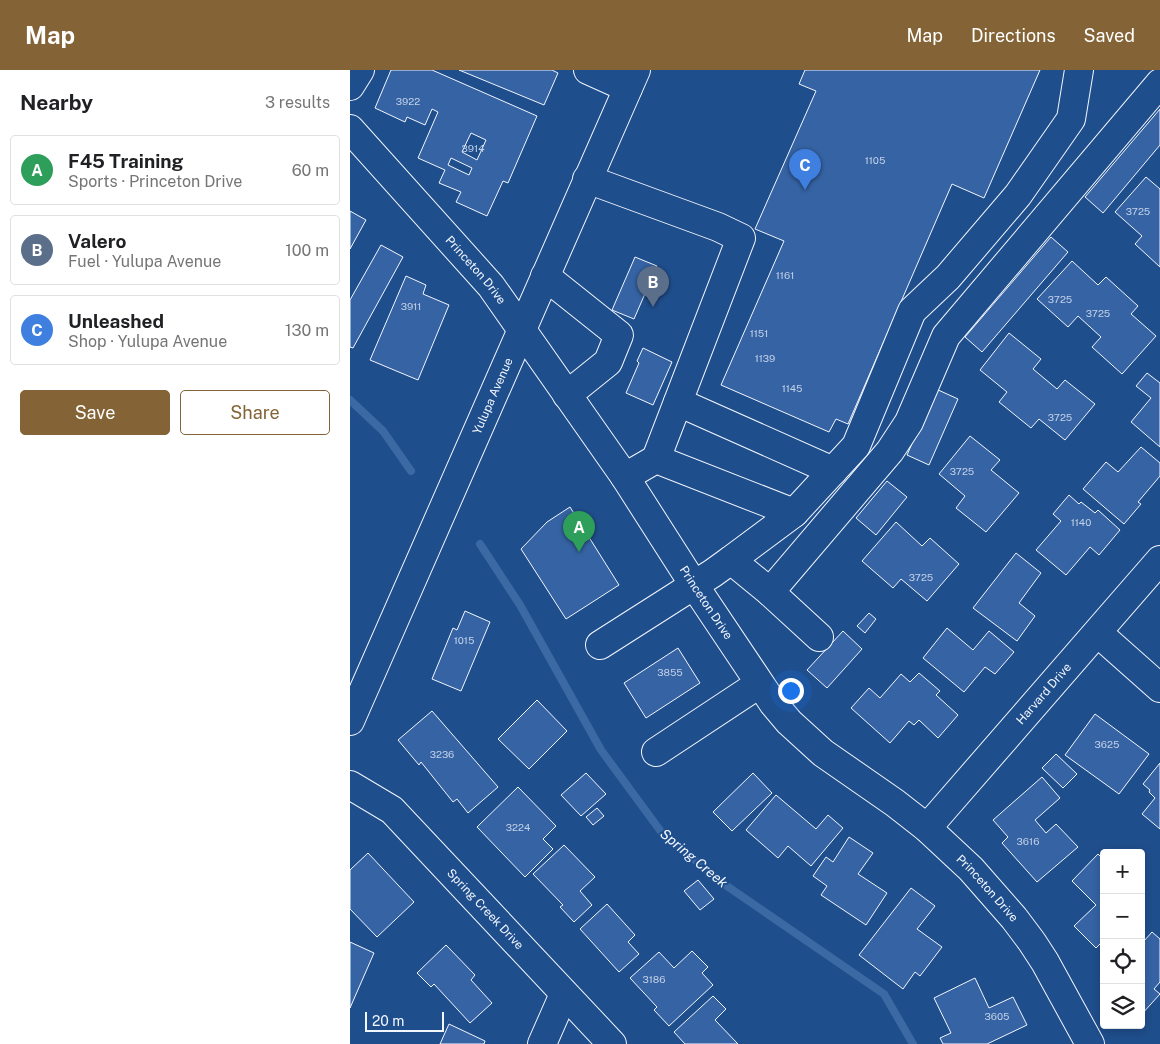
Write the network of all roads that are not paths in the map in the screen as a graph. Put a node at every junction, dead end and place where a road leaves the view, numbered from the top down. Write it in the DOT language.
graph roads {
  1 [pos="360,70"];
  2 [pos="588,70"];
  3 [pos="1079,70"];
  4 [pos="632,79"];
  5 [pos="1160,83"];
  6 [pos="350,86"];
  7 [pos="350,129"];
  8 [pos="587,179"];
  9 [pos="545,276"];
  10 [pos="522,329"];
  11 [pos="568,395"];
  12 [pos="678,402"];
  13 [pos="656,459"];
  14 [pos="833,471"];
  15 [pos="625,477"];
  16 [pos="794,513"];
  17 [pos="731,560"];
  18 [pos="1160,560"];
  19 [pos="694,585"];
  20 [pos="770,592"];
  21 [pos="1098,633"];
  22 [pos="819,637"];
  23 [pos="600,646"];
  24 [pos="759,684"];
  25 [pos="1160,688"];
  26 [pos="350,720"];
  27 [pos="656,752"];
  28 [pos="350,785"];
  29 [pos="927,828"];
  30 [pos="564,994"];
  31 [pos="542,1044"];
  32 [pos="612,1044"];
  33 [pos="1090,1044"];
  1 -- 6 [label="street"];
  2 -- 4 [label="street"];
  3 -- 14 [label="street"];
  4 -- 8 [label="street, Yulupa Avenue"];
  5 -- 20 [label="street"];
  7 -- 10 [label="street, Princeton Drive"];
  8 -- 9 [label="street, Yulupa Avenue"];
  8 -- 12 [label="street"];
  9 -- 10 [label="street, Yulupa Avenue"];
  9 -- 11 [label="street"];
  10 -- 11 [label="street, Princeton Drive"];
  10 -- 26 [label="street, Yulupa Avenue"];
  11 -- 15 [label="street, Princeton Drive"];
  12 -- 13 [label="street"];
  12 -- 14 [label="street"];
  13 -- 15 [label="street"];
  13 -- 16 [label="street"];
  14 -- 16 [label="street"];
  15 -- 19 [label="street, Princeton Drive"];
  16 -- 17 [label="street"];
  17 -- 19 [label="street"];
  17 -- 20 [label="street"];
  18 -- 21 [label="street, Harvard Drive"];
  19 -- 23 [label="street"];
  19 -- 24 [label="street, Princeton Drive"];
  20 -- 22 [label="street"];
  21 -- 25 [label="street"];
  21 -- 29 [label="street, Harvard Drive"];
  24 -- 27 [label="street"];
  24 -- 29 [label="street, Princeton Drive"];
  28 -- 30 [label="street, Spring Creek Drive"];
  29 -- 33 [label="street, Princeton Drive"];
  30 -- 31 [label="street"];
  30 -- 32 [label="street, Spring Creek Drive"];
}
